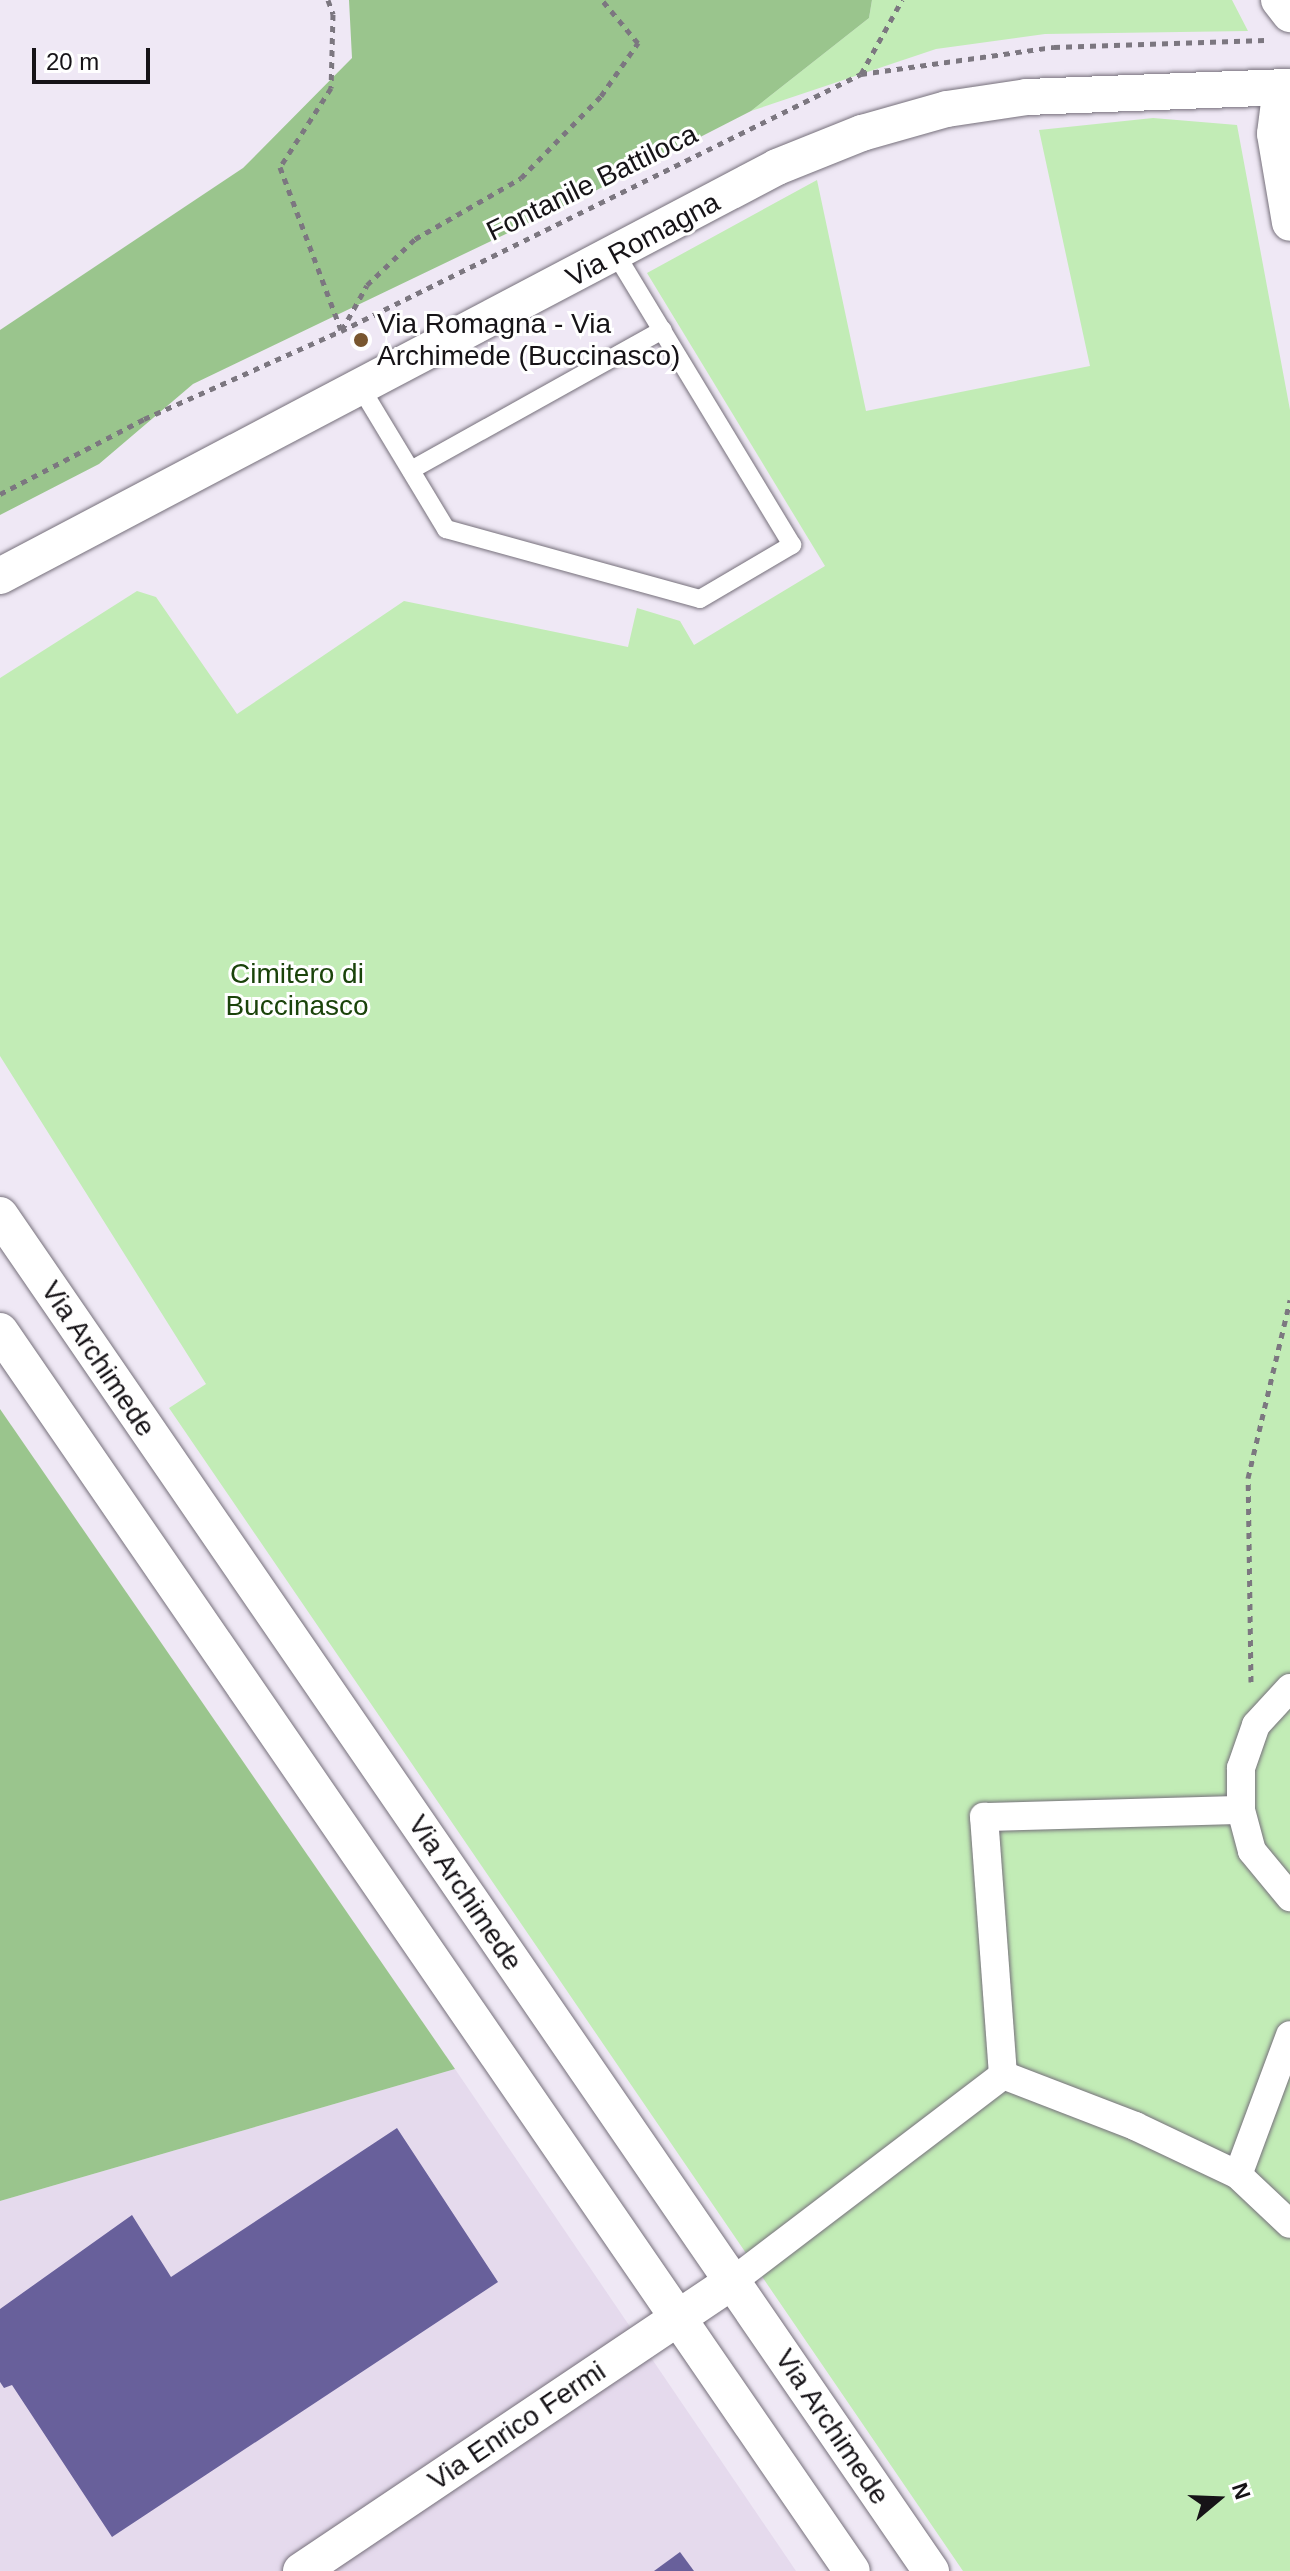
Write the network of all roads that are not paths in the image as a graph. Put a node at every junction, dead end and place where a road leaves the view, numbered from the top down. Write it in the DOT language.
graph roads {
  1 [pos="1279,0"];
  2 [pos="1283,27"];
  3 [pos="1285,87"];
  4 [pos="1290,223"];
  5 [pos="616,254"];
  6 [pos="663,330"];
  7 [pos="361,388"];
  8 [pos="411,470"];
  9 [pos="0,576"];
  10 [pos="0,1215"];
  11 [pos="0,1331"];
  12 [pos="1290,1688"];
  13 [pos="1241,1810"];
  14 [pos="1290,1897"];
  15 [pos="1290,2035"];
  16 [pos="1003,2075"];
  17 [pos="1238,2175"];
  18 [pos="1290,2224"];
  19 [pos="733,2281"];
  20 [pos="678,2317"];
  21 [pos="301,2571"];
  22 [pos="852,2571"];
  23 [pos="931,2571"];
  1 -- 2 [label="street"];
  3 -- 4 [label="street"];
  3 -- 5 [label="street, Via Romagna"];
  5 -- 6 [label="lane"];
  5 -- 7 [label="street, Via Romagna"];
  6 -- 8 [label="lane"];
  6 -- 8 [label="lane"];
  7 -- 8 [label="lane"];
  7 -- 9 [label="street, Via Romagna"];
  10 -- 19 [label="street, Via Archimede"];
  11 -- 20 [label="street"];
  12 -- 13 [label="street"];
  13 -- 14 [label="street"];
  13 -- 16 [label="street"];
  15 -- 17 [label="street"];
  16 -- 17 [label="street"];
  16 -- 19 [label="street"];
  17 -- 18 [label="street"];
  19 -- 20 [label="street, Via Enrico Fermi"];
  19 -- 23 [label="street, Via Archimede"];
  20 -- 21 [label="street, Via Enrico Fermi"];
  20 -- 22 [label="street"];
}
